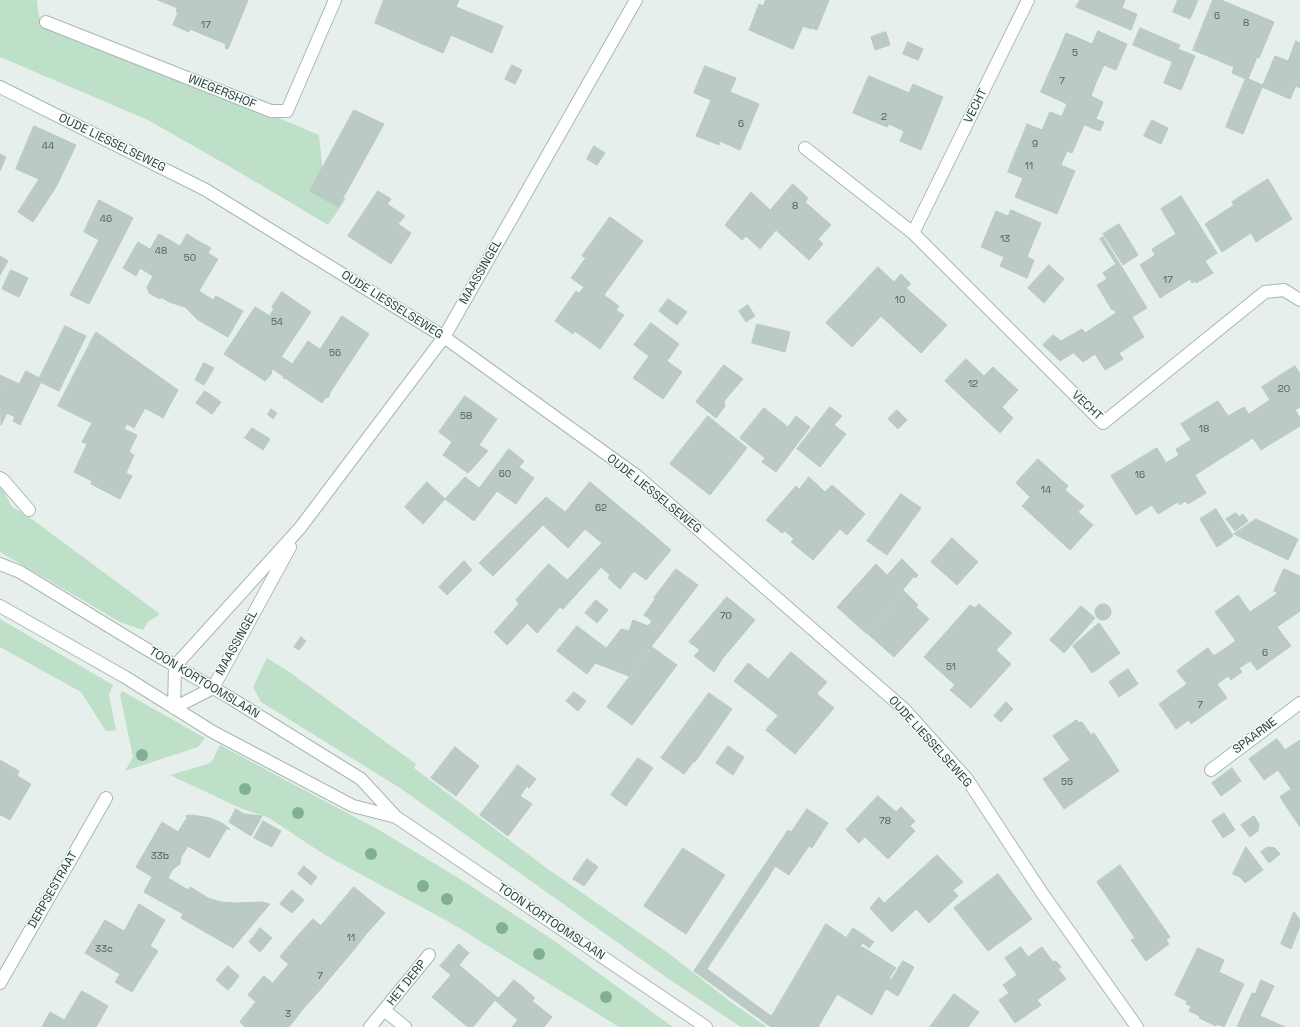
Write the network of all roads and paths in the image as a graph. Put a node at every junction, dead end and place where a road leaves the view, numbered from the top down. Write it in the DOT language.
graph roads {
  1 [pos="335,0"];
  2 [pos="636,0"];
  3 [pos="1028,0"];
  4 [pos="46,22"];
  5 [pos="0,87"];
  6 [pos="805,148"];
  7 [pos="913,233"];
  8 [pos="1300,300"];
  9 [pos="444,337"];
  10 [pos="0,478"];
  11 [pos="29,510"];
  12 [pos="300,528"];
  13 [pos="0,564"];
  14 [pos="0,606"];
  15 [pos="175,666"];
  16 [pos="213,688"];
  17 [pos="1300,703"];
  18 [pos="174,708"];
  19 [pos="1211,770"];
  20 [pos="106,798"];
  21 [pos="396,817"];
  22 [pos="429,955"];
  23 [pos="0,983"];
  24 [pos="384,1010"];
  25 [pos="370,1027"];
  26 [pos="405,1027"];
  27 [pos="706,1027"];
  28 [pos="1137,1027"];
  1 -- 4 [label="street, WIEGERSHOF"];
  2 -- 9 [label="street, MAASSINGEL"];
  3 -- 7 [label="street, VECHT"];
  5 -- 9 [label="street, OUDE LIESSELSEWEG"];
  6 -- 7 [label="street, VECHT"];
  7 -- 8 [label="street, VECHT"];
  9 -- 12 [label="street, MAASSINGEL"];
  9 -- 28 [label="street, OUDE LIESSELSEWEG"];
  10 -- 11 [label="street"];
  12 -- 15 [label="street, MAASSINGEL"];
  12 -- 16 [label="street, MAASSINGEL"];
  13 -- 15 [label="street, TOON KORTOOMSLAAN"];
  14 -- 18 [label="street, TOON KORTOOMSLAAN"];
  15 -- 16 [label="street, TOON KORTOOMSLAAN"];
  15 -- 18 [label="street"];
  16 -- 18 [label="street, MAASSINGEL"];
  16 -- 21 [label="street, TOON KORTOOMSLAAN"];
  17 -- 19 [label="street, SPAARNE"];
  18 -- 21 [label="street, TOON KORTOOMSLAAN"];
  20 -- 23 [label="street, DERPSESTRAAT"];
  21 -- 27 [label="street, TOON KORTOOMSLAAN"];
  22 -- 24 [label="street, HET DERP"];
  24 -- 25 [label="street, HET DERP"];
  24 -- 26 [label="street, HET DERP"];
}
